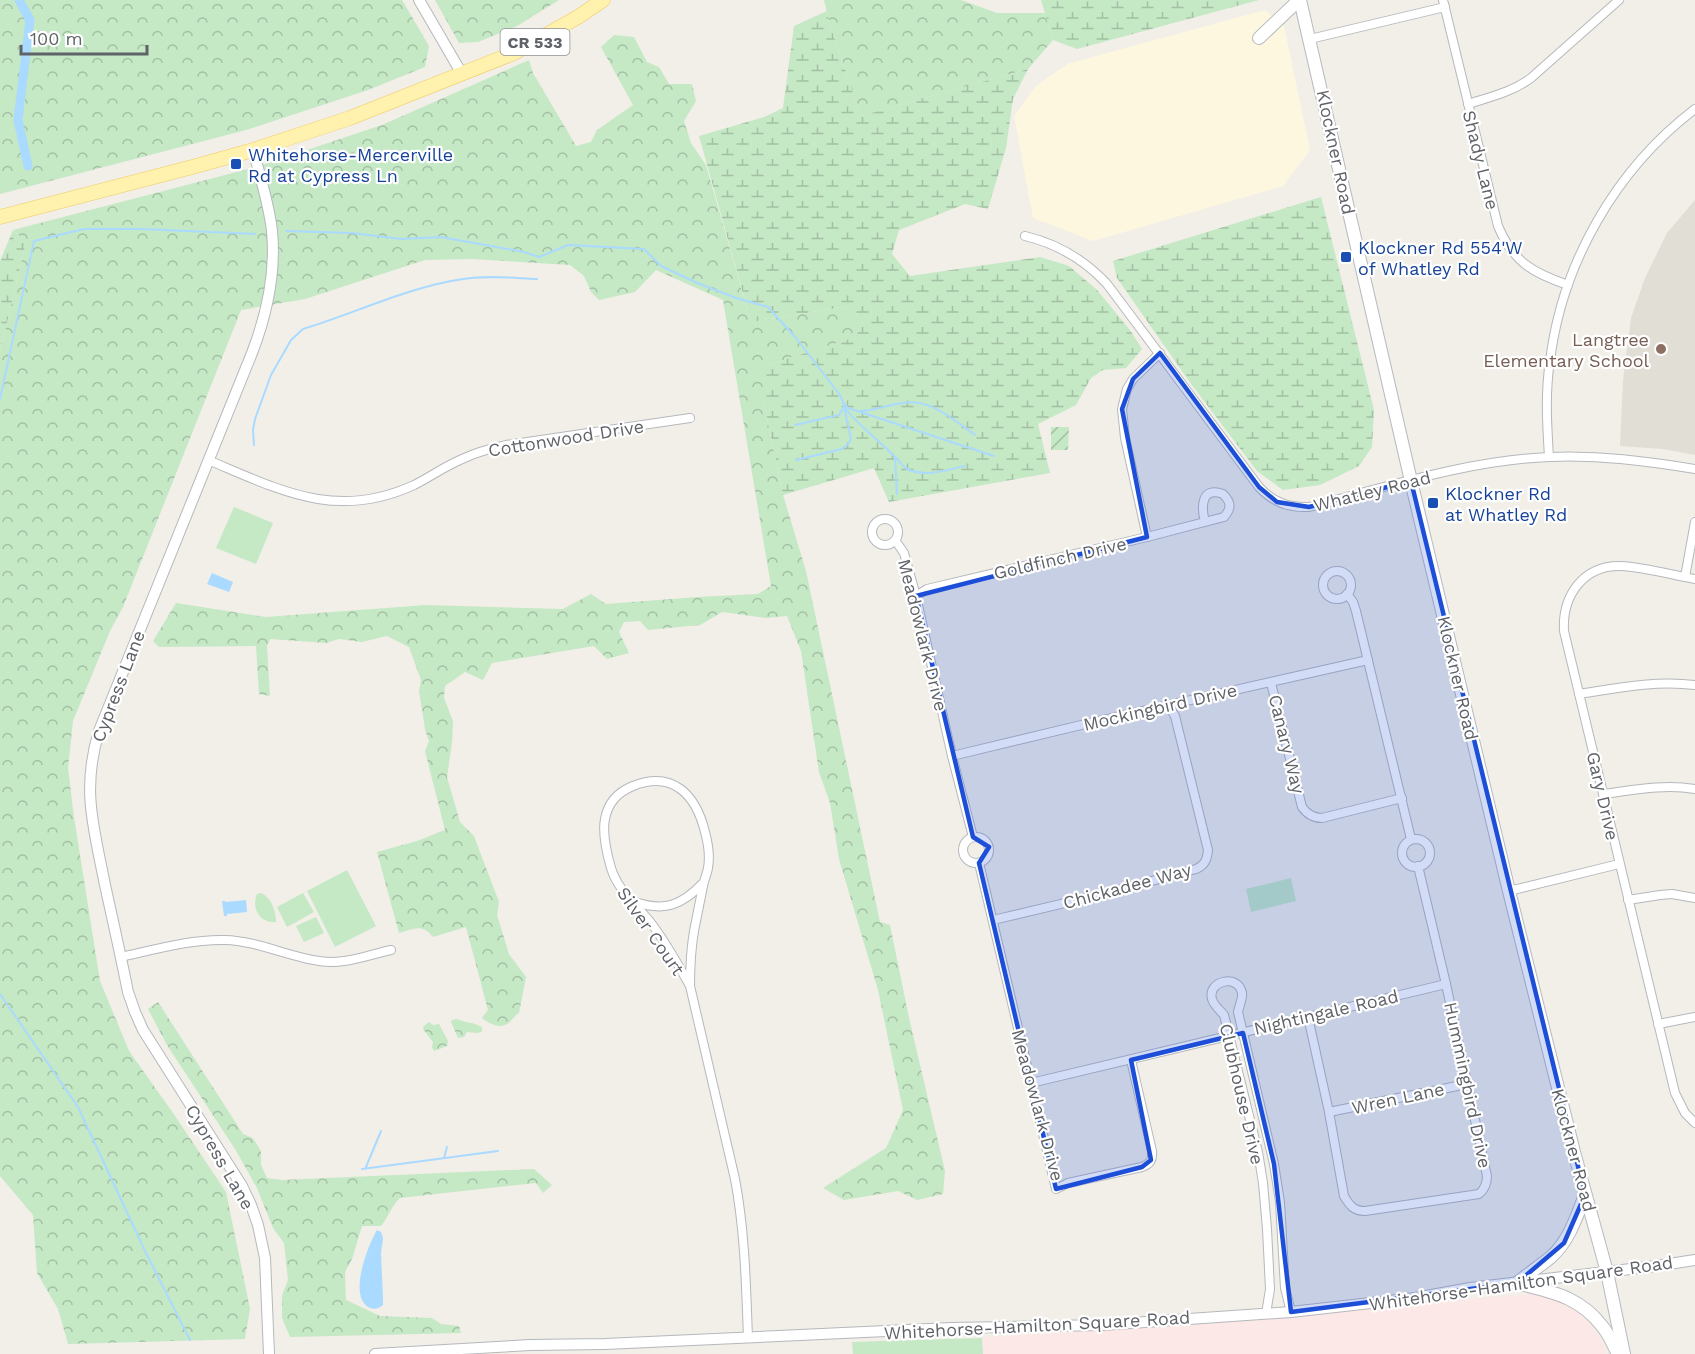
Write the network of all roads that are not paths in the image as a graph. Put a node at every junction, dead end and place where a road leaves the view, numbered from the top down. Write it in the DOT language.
graph roads {
  1 [pos="419,0"];
  2 [pos="603,0"];
  3 [pos="1300,0"];
  4 [pos="1619,0"];
  5 [pos="1444,3"];
  6 [pos="1259,38"];
  7 [pos="1310,39"];
  8 [pos="462,74"];
  9 [pos="1468,104"];
  10 [pos="1695,109"];
  11 [pos="254,150"];
  12 [pos="0,217"];
  13 [pos="1025,236"];
  14 [pos="1568,285"];
  15 [pos="1160,353"];
  16 [pos="690,418"];
  17 [pos="1549,457"];
  18 [pos="208,460"];
  19 [pos="1695,469"];
  20 [pos="1411,481"];
  21 [pos="1205,522"];
  22 [pos="1695,522"];
  23 [pos="1147,537"];
  24 [pos="895,540"];
  25 [pos="1685,577"];
  26 [pos="1695,579"];
  27 [pos="1347,594"];
  28 [pos="916,596"];
  29 [pos="1368,660"];
  30 [pos="1271,683"];
  31 [pos="1695,686"];
  32 [pos="1579,694"];
  33 [pos="1168,705"];
  34 [pos="952,756"];
  35 [pos="1695,789"];
  36 [pos="1603,794"];
  37 [pos="1402,798"];
  38 [pos="973,837"];
  39 [pos="1411,839"];
  40 [pos="979,863"];
  41 [pos="1619,864"];
  42 [pos="1418,866"];
  43 [pos="704,883"];
  44 [pos="1509,891"];
  45 [pos="1695,898"];
  46 [pos="1628,900"];
  47 [pos="633,902"];
  48 [pos="993,920"];
  49 [pos="391,950"];
  50 [pos="121,957"];
  51 [pos="1446,984"];
  52 [pos="690,986"];
  53 [pos="1308,1017"];
  54 [pos="1695,1017"];
  55 [pos="1658,1024"];
  56 [pos="1243,1032"];
  57 [pos="1229,1036"];
  58 [pos="1131,1060"];
  59 [pos="1031,1083"];
  60 [pos="1467,1084"];
  61 [pos="1329,1112"];
  62 [pos="1695,1123"];
  63 [pos="1585,1195"];
  64 [pos="1281,1216"];
  65 [pos="1266,1217"];
  66 [pos="1283,1251"];
  67 [pos="1269,1252"];
  68 [pos="1695,1260"];
  69 [pos="1606,1272"];
  70 [pos="1517,1283"];
  71 [pos="1291,1312"];
  72 [pos="1266,1314"];
  73 [pos="748,1338"];
  74 [pos="269,1354"];
  75 [pos="375,1354"];
  76 [pos="1618,1354"];
  77 [pos="1624,1354"];
  1 -- 8 [label="street"];
  2 -- 8 [label="main road, CR 533"];
  3 -- 6 [label="main road"];
  3 -- 7 [label="main road, Klockner Road"];
  4 -- 9 [label="street"];
  5 -- 7 [label="street"];
  5 -- 9 [label="street, Shady Lane"];
  7 -- 20 [label="main road, Klockner Road"];
  8 -- 11 [label="main road, CR 533"];
  9 -- 14 [label="street, Shady Lane"];
  10 -- 14 [label="street"];
  11 -- 12 [label="main road, CR 533"];
  11 -- 18 [label="street, Cypress Lane"];
  13 -- 15 [label="street, Whatley Road"];
  14 -- 17 [label="street"];
  15 -- 20 [label="street, Whatley Road"];
  15 -- 23 [label="street"];
  16 -- 18 [label="street, Cottonwood Drive"];
  17 -- 19 [label="street, Whatley Road"];
  17 -- 20 [label="street, Whatley Road"];
  18 -- 50 [label="street, Cypress Lane"];
  20 -- 44 [label="main road, Klockner Road"];
  21 -- 23 [label="street, Goldfinch Drive"];
  22 -- 25 [label="street"];
  23 -- 28 [label="street, Goldfinch Drive"];
  24 -- 28 [label="street, Meadowlark Drive"];
  25 -- 26 [label="street, Gary Drive"];
  25 -- 32 [label="street, Gary Drive"];
  27 -- 29 [label="street, Hummingbird Drive"];
  28 -- 34 [label="street, Meadowlark Drive"];
  29 -- 30 [label="street, Mockingbird Drive"];
  29 -- 37 [label="street, Hummingbird Drive"];
  30 -- 33 [label="street, Mockingbird Drive"];
  30 -- 37 [label="street, Canary Way"];
  31 -- 32 [label="street"];
  32 -- 36 [label="street, Gary Drive"];
  33 -- 34 [label="street, Mockingbird Drive"];
  33 -- 48 [label="street, Chickadee Way"];
  34 -- 38 [label="street, Meadowlark Drive"];
  35 -- 36 [label="street"];
  36 -- 41 [label="street, Gary Drive"];
  37 -- 39 [label="street, Hummingbird Drive"];
  38 -- 40 [label="street, Meadowlark Drive"];
  38 -- 40 [label="street, Meadowlark Drive"];
  39 -- 42 [label="street, Hummingbird Drive"];
  39 -- 42 [label="street, Hummingbird Drive"];
  40 -- 48 [label="street, Meadowlark Drive"];
  41 -- 44 [label="street"];
  41 -- 46 [label="street, Gary Drive"];
  42 -- 51 [label="street, Hummingbird Drive"];
  43 -- 47 [label="street"];
  43 -- 47 [label="street, Silver Court"];
  43 -- 52 [label="street, Silver Court"];
  44 -- 63 [label="main road, Klockner Road"];
  45 -- 46 [label="street"];
  46 -- 55 [label="street, Gary Drive"];
  47 -- 52 [label="street, Silver Court"];
  48 -- 59 [label="street, Meadowlark Drive"];
  49 -- 50 [label="street"];
  50 -- 74 [label="street, Cypress Lane"];
  51 -- 53 [label="street, Nightingale Road"];
  51 -- 60 [label="street, Hummingbird Drive"];
  52 -- 73 [label="street, Silver Court"];
  53 -- 56 [label="street, Nightingale Road"];
  53 -- 61 [label="street, Hummingbird Drive"];
  54 -- 55 [label="street"];
  55 -- 62 [label="street, Gary Drive"];
  56 -- 57 [label="street, Nightingale Road"];
  56 -- 57 [label="street, Clubhouse Drive"];
  56 -- 64 [label="street, Clubhouse Drive"];
  57 -- 58 [label="street, Nightingale Road"];
  57 -- 65 [label="street, Clubhouse Drive"];
  58 -- 59 [label="street, Nightingale Road"];
  58 -- 59 [label="street, Meadowlark Drive"];
  60 -- 61 [label="street, Wren Lane"];
  60 -- 61 [label="street, Hummingbird Drive"];
  63 -- 69 [label="main road, Klockner Road"];
  63 -- 70 [label="main road"];
  64 -- 65 [label="street"];
  64 -- 66 [label="street, Clubhouse Drive"];
  65 -- 67 [label="street, Clubhouse Drive"];
  66 -- 67 [label="street"];
  66 -- 71 [label="street, Clubhouse Drive"];
  67 -- 72 [label="street, Clubhouse Drive"];
  68 -- 69 [label="street, Whitehorse-Hamilton Square Road"];
  69 -- 70 [label="street, Whitehorse-Hamilton Square Road"];
  69 -- 77 [label="main road, Klockner Road"];
  70 -- 71 [label="street, Whitehorse-Hamilton Square Road"];
  70 -- 76 [label="main road"];
  71 -- 72 [label="street, Whitehorse-Hamilton Square Road"];
  72 -- 73 [label="street, Whitehorse-Hamilton Square Road"];
  73 -- 75 [label="street, Whitehorse-Hamilton Square Road"];
}
